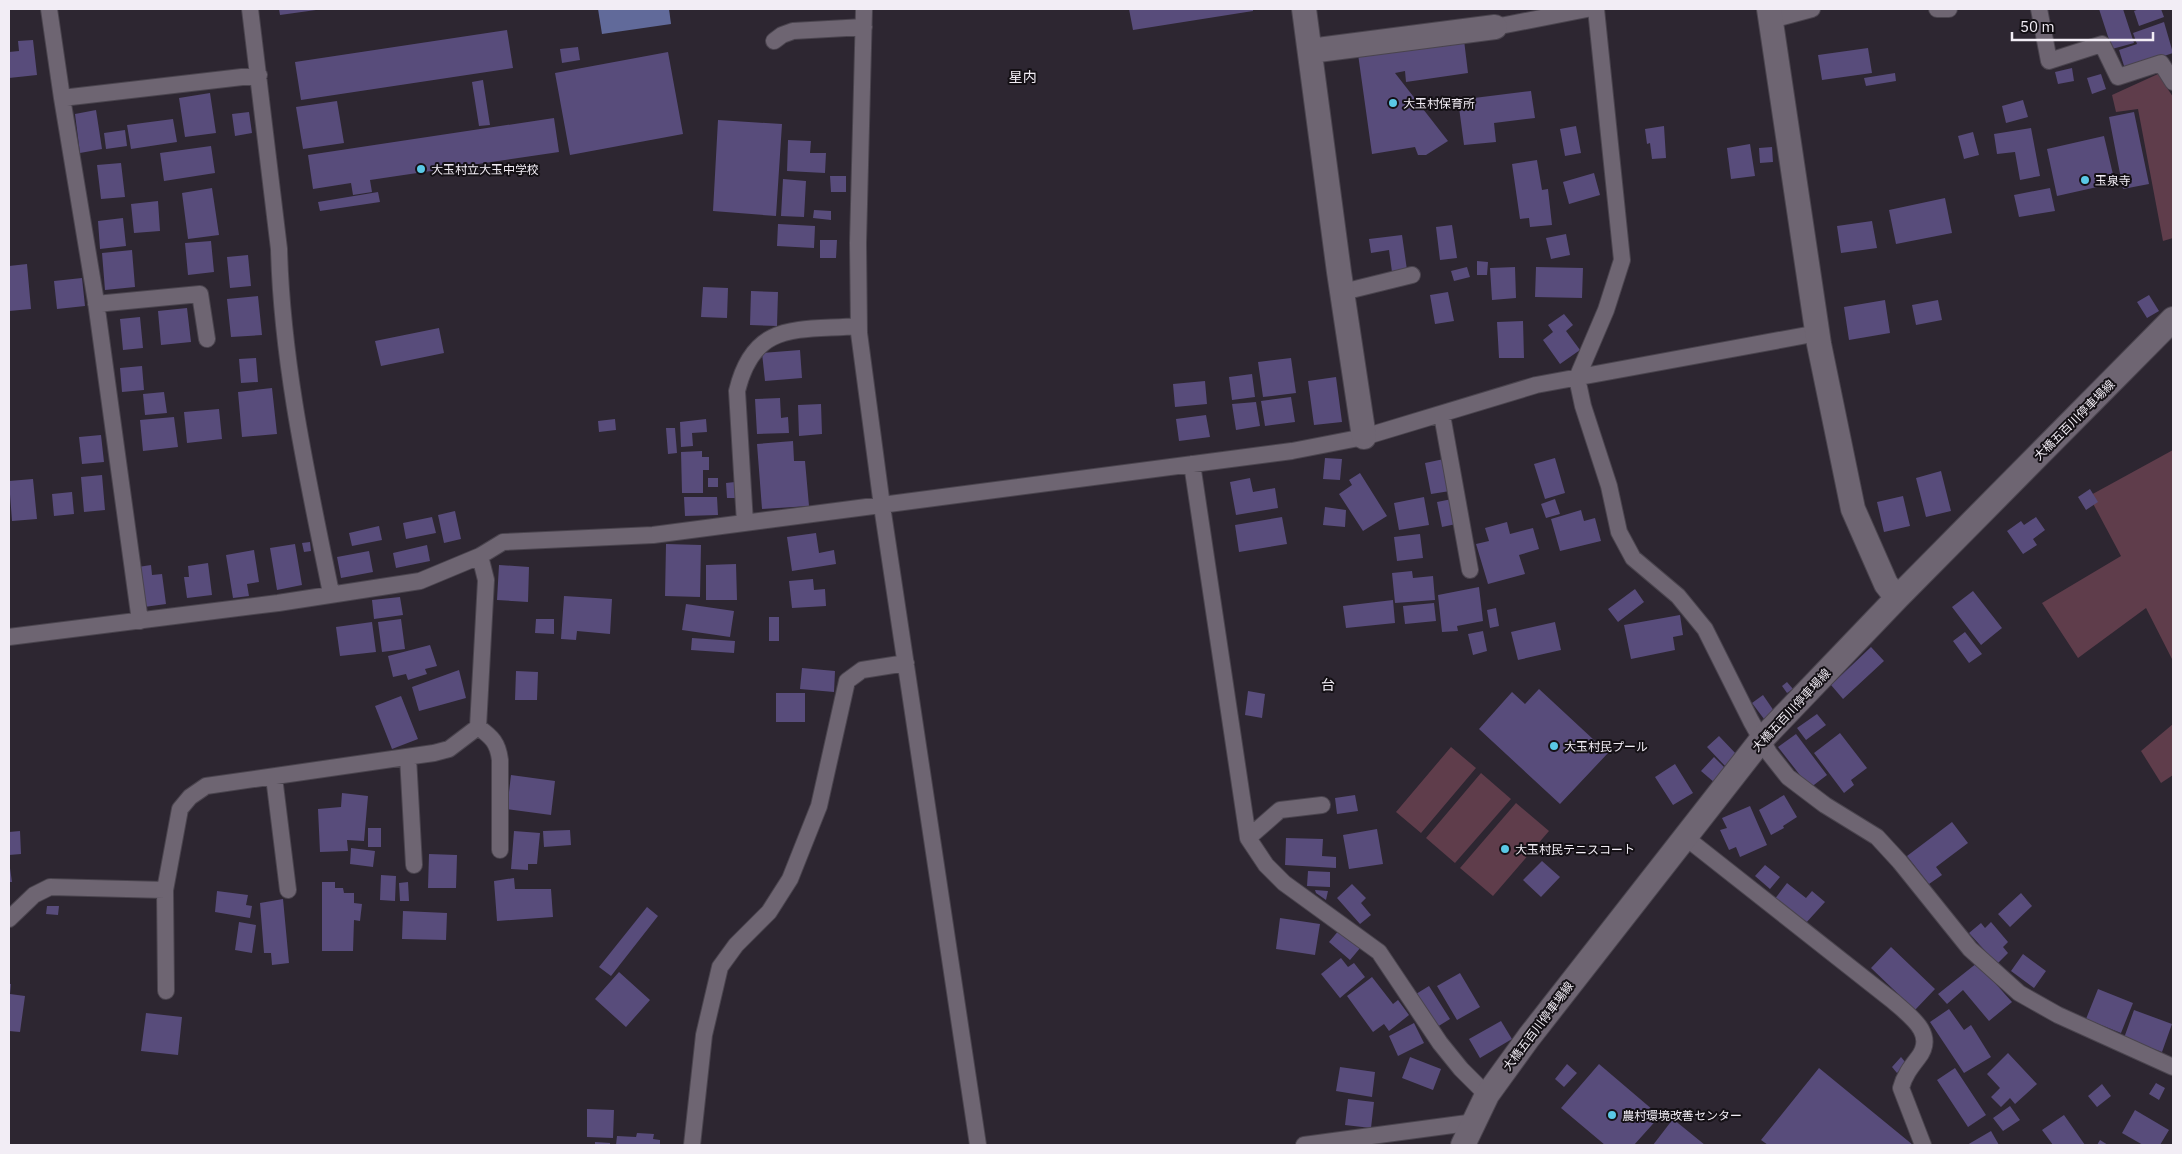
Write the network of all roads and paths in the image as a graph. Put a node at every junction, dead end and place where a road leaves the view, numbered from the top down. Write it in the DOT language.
graph roads {
  1 [pos="49,9"];
  2 [pos="250,9"];
  3 [pos="864,9"];
  4 [pos="1304,9"];
  5 [pos="1588,9"];
  6 [pos="1596,9"];
  7 [pos="1812,9"];
  8 [pos="1937,9"];
  9 [pos="1949,9"];
  10 [pos="2039,9"];
  11 [pos="1770,14"];
  12 [pos="864,27"];
  13 [pos="1495,27"];
  14 [pos="774,41"];
  15 [pos="1310,51"];
  16 [pos="259,75"];
  17 [pos="2173,82"];
  18 [pos="62,98"];
  19 [pos="1412,275"];
  20 [pos="1342,292"];
  21 [pos="96,304"];
  22 [pos="2173,320"];
  23 [pos="858,326"];
  24 [pos="1818,333"];
  25 [pos="208,339"];
  26 [pos="1577,378"];
  27 [pos="1442,415"];
  28 [pos="1364,437"];
  29 [pos="1192,464"];
  30 [pos="882,506"];
  31 [pos="745,524"];
  32 [pos="480,556"];
  33 [pos="1470,570"];
  34 [pos="331,593"];
  35 [pos="1897,598"];
  36 [pos="140,621"];
  37 [pos="9,637"];
  38 [pos="906,663"];
  39 [pos="478,727"];
  40 [pos="1762,739"];
  41 [pos="408,757"];
  42 [pos="274,778"];
  43 [pos="1322,805"];
  44 [pos="1685,837"];
  45 [pos="1248,838"];
  46 [pos="500,850"];
  47 [pos="414,865"];
  48 [pos="165,890"];
  49 [pos="288,890"];
  50 [pos="9,919"];
  51 [pos="166,991"];
  52 [pos="2173,1067"];
  53 [pos="1487,1095"];
  54 [pos="1475,1122"];
  55 [pos="692,1145"];
  56 [pos="978,1145"];
  57 [pos="1311,1145"];
  58 [pos="1463,1145"];
  59 [pos="1923,1145"];
  1 -- 18 [label="street"];
  2 -- 16 [label="street"];
  3 -- 12 [label="street"];
  4 -- 15 [label="street"];
  5 -- 13 [label="street"];
  6 -- 26 [label="street"];
  7 -- 11 [label="street"];
  8 -- 9 [label="street"];
  10 -- 17 [label="street"];
  11 -- 24 [label="street"];
  12 -- 14 [label="street"];
  12 -- 23 [label="street"];
  13 -- 15 [label="street"];
  15 -- 20 [label="street"];
  16 -- 18 [label="street"];
  16 -- 34 [label="street"];
  18 -- 21 [label="street"];
  19 -- 20 [label="street"];
  20 -- 28 [label="street"];
  21 -- 25 [label="street"];
  21 -- 36 [label="street"];
  22 -- 35 [label="street, 大橋五百川停車場線"];
  23 -- 30 [label="street"];
  23 -- 31 [label="street"];
  24 -- 26 [label="street"];
  24 -- 35 [label="street"];
  26 -- 27 [label="street"];
  26 -- 40 [label="street"];
  27 -- 28 [label="street"];
  27 -- 33 [label="street"];
  28 -- 29 [label="street"];
  29 -- 30 [label="street"];
  29 -- 45 [label="street"];
  30 -- 31 [label="street"];
  30 -- 38 [label="street"];
  31 -- 32 [label="street"];
  32 -- 34 [label="street"];
  32 -- 39 [label="street"];
  34 -- 36 [label="street"];
  35 -- 40 [label="street, 大橋五百川停車場線"];
  36 -- 37 [label="street"];
  38 -- 55 [label="street"];
  38 -- 56 [label="street"];
  39 -- 41 [label="street"];
  39 -- 46 [label="street"];
  40 -- 44 [label="street, 大橋五百川停車場線"];
  40 -- 52 [label="street"];
  41 -- 42 [label="street"];
  41 -- 47 [label="street"];
  42 -- 48 [label="street"];
  42 -- 49 [label="street"];
  43 -- 45 [label="street"];
  44 -- 53 [label="street, 大橋五百川停車場線"];
  44 -- 59 [label="street"];
  45 -- 53 [label="street"];
  48 -- 50 [label="street"];
  48 -- 51 [label="street"];
  53 -- 54 [label="street, 大橋五百川停車場線"];
  54 -- 57 [label="street"];
  54 -- 58 [label="street, 大橋五百川停車場線"];
}
